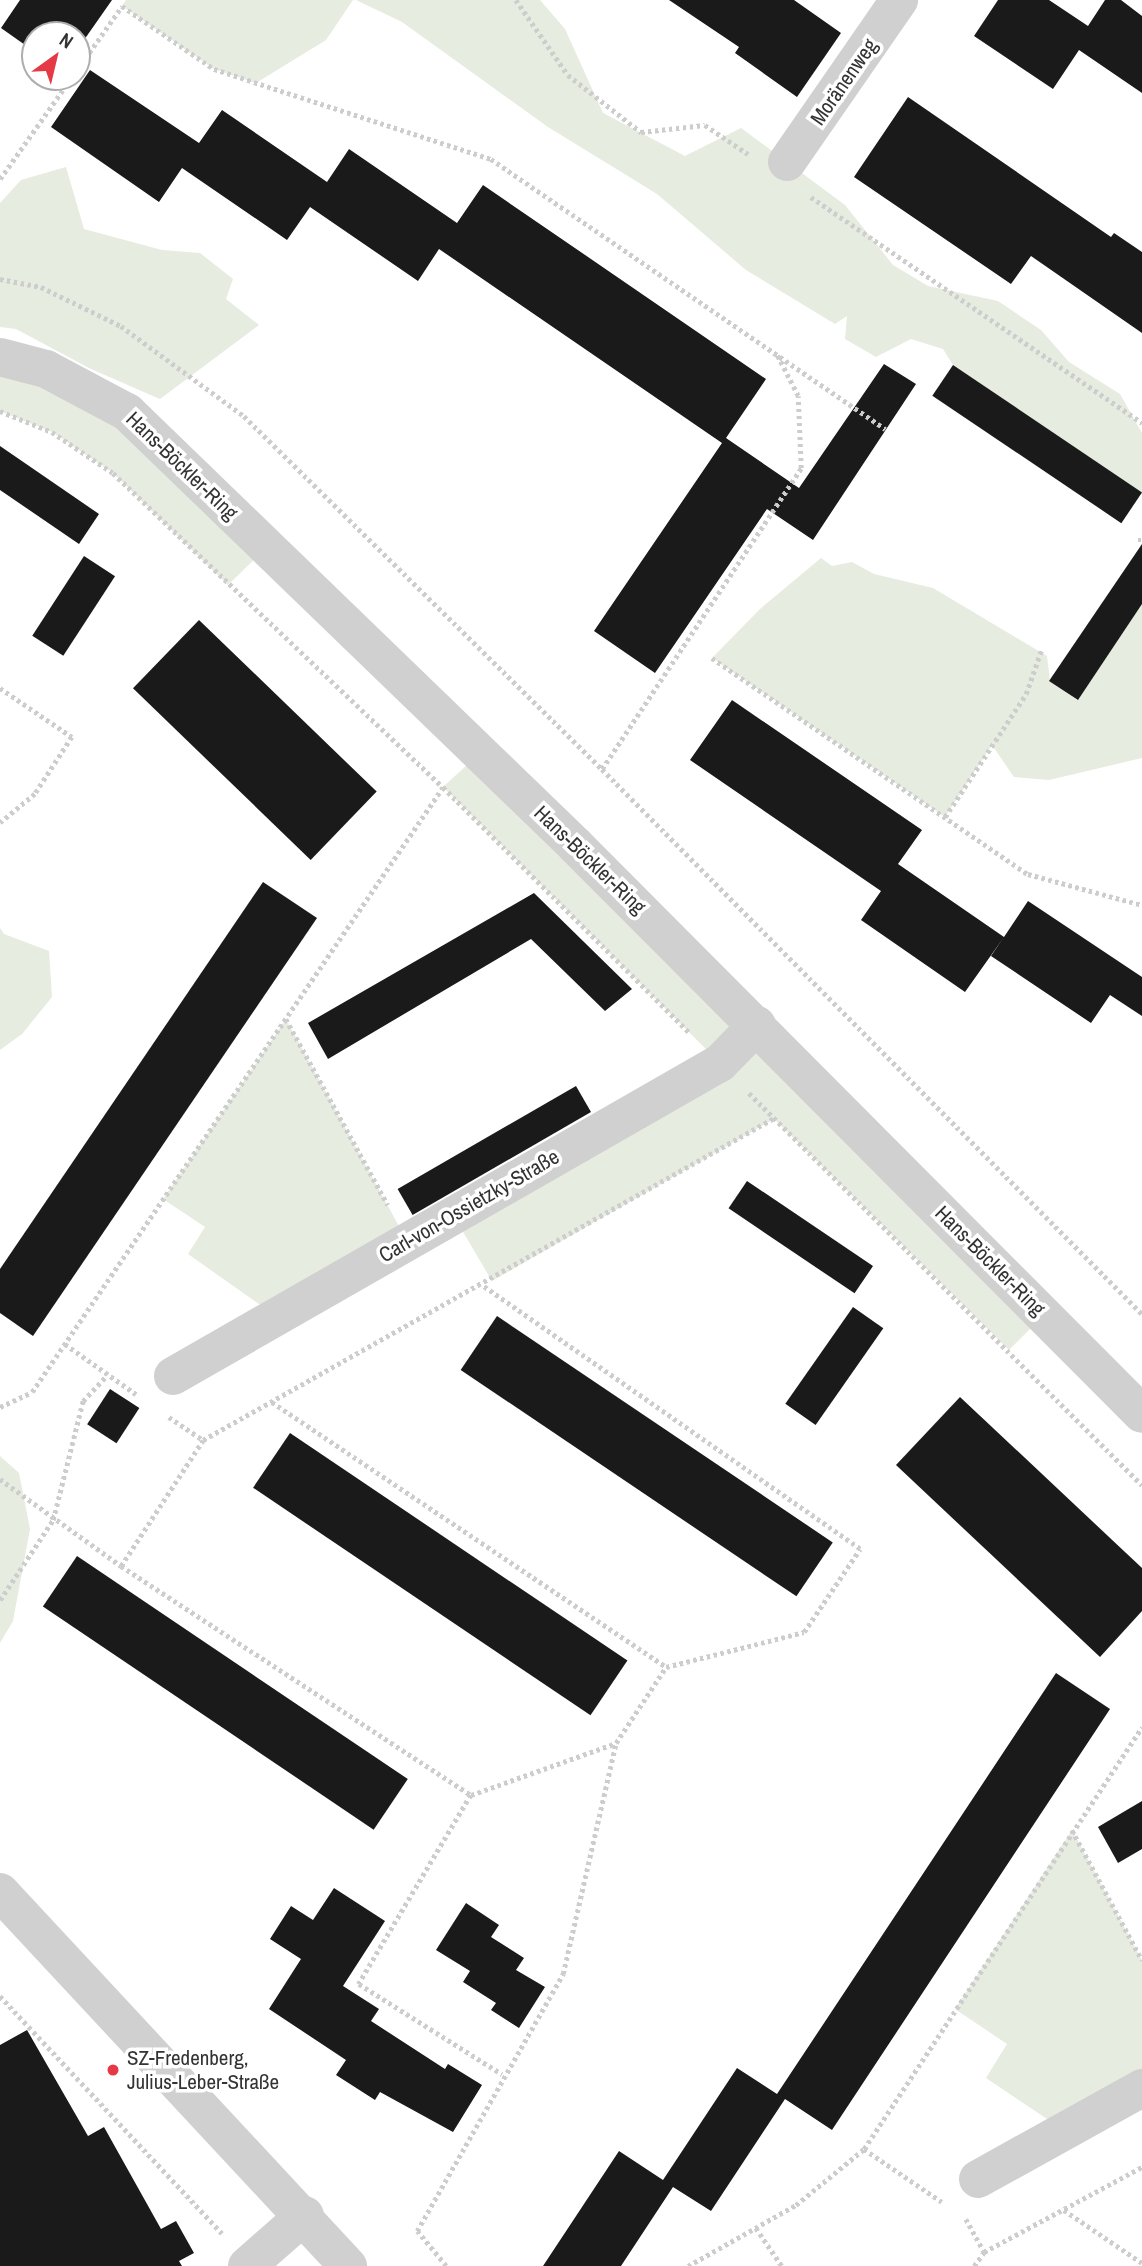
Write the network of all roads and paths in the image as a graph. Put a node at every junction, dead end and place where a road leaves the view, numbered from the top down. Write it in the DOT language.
graph roads {
  1 [pos="516,0"];
  2 [pos="899,0"];
  3 [pos="91,50"];
  4 [pos="62,91"];
  5 [pos="782,171"];
  6 [pos="0,179"];
  7 [pos="0,279"];
  8 [pos="777,354"];
  9 [pos="0,358"];
  10 [pos="0,411"];
  11 [pos="1142,424"];
  12 [pos="886,429"];
  13 [pos="1041,648"];
  14 [pos="712,658"];
  15 [pos="0,688"];
  16 [pos="602,769"];
  17 [pos="443,787"];
  18 [pos="945,817"];
  19 [pos="0,823"];
  20 [pos="1142,905"];
  21 [pos="286,1019"];
  22 [pos="757,1026"];
  23 [pos="720,1063"];
  24 [pos="774,1118"];
  25 [pos="407,1241"];
  26 [pos="483,1286"];
  27 [pos="1142,1314"];
  28 [pos="107,1375"];
  29 [pos="173,1376"];
  30 [pos="272,1402"];
  31 [pos="0,1407"];
  32 [pos="1142,1414"];
  33 [pos="0,1479"];
  34 [pos="1142,1485"];
  35 [pos="52,1520"];
  36 [pos="121,1566"];
  37 [pos="0,1600"];
  38 [pos="666,1667"];
  39 [pos="1142,1727"];
  40 [pos="616,1742"];
  41 [pos="471,1795"];
  42 [pos="1072,1830"];
  43 [pos="0,1892"];
  44 [pos="1142,1960"];
  45 [pos="0,1996"];
  46 [pos="502,2075"];
  47 [pos="1142,2088"];
  48 [pos="864,2149"];
  49 [pos="1142,2166"];
  50 [pos="978,2179"];
  51 [pos="951,2208"];
  52 [pos="1064,2210"];
  53 [pos="958,2212"];
  54 [pos="305,2215"];
  55 [pos="756,2228"];
  56 [pos="984,2252"];
  57 [pos="1142,2263"];
  58 [pos="248,2265"];
  59 [pos="348,2266"];
  60 [pos="446,2266"];
  61 [pos="688,2266"];
  62 [pos="782,2266"];
  63 [pos="974,2266"];
  1 -- 5 [label="path"];
  2 -- 5 [label="street, Moränenweg"];
  3 -- 8 [label="path"];
  4 -- 6 [label="path"];
  5 -- 11 [label="path"];
  7 -- 16 [label="path"];
  8 -- 12 [label="path"];
  8 -- 16 [label="path"];
  9 -- 22 [label="street, Hans-Böckler-Ring"];
  10 -- 17 [label="path"];
  13 -- 18 [label="path"];
  14 -- 18 [label="path"];
  15 -- 19 [label="path"];
  16 -- 27 [label="path"];
  17 -- 21 [label="path"];
  17 -- 23 [label="path"];
  18 -- 20 [label="path"];
  21 -- 25 [label="path"];
  21 -- 31 [label="path"];
  22 -- 23 [label="street, Carl-von-Ossietzky-Straße"];
  22 -- 32 [label="street, Hans-Böckler-Ring"];
  23 -- 24 [label="path"];
  23 -- 25 [label="street, Carl-von-Ossietzky-Straße"];
  24 -- 26 [label="path"];
  24 -- 34 [label="path"];
  25 -- 29 [label="street, Carl-von-Ossietzky-Straße"];
  26 -- 30 [label="path"];
  26 -- 38 [label="path"];
  28 -- 35 [label="path"];
  30 -- 36 [label="path"];
  30 -- 38 [label="path"];
  33 -- 35 [label="path"];
  35 -- 36 [label="path"];
  35 -- 37 [label="path"];
  36 -- 41 [label="path"];
  38 -- 40 [label="path"];
  39 -- 42 [label="path"];
  40 -- 41 [label="path"];
  40 -- 46 [label="path"];
  41 -- 46 [label="path"];
  42 -- 44 [label="path"];
  42 -- 48 [label="path"];
  43 -- 54 [label="street"];
  45 -- 58 [label="path"];
  46 -- 60 [label="path"];
  47 -- 50 [label="street"];
  48 -- 51 [label="path"];
  48 -- 55 [label="path"];
  49 -- 52 [label="path"];
  52 -- 56 [label="path"];
  52 -- 57 [label="path"];
  53 -- 56 [label="path"];
  54 -- 58 [label="street"];
  54 -- 59 [label="street"];
  55 -- 61 [label="path"];
  55 -- 62 [label="path"];
  56 -- 63 [label="path"];
}
